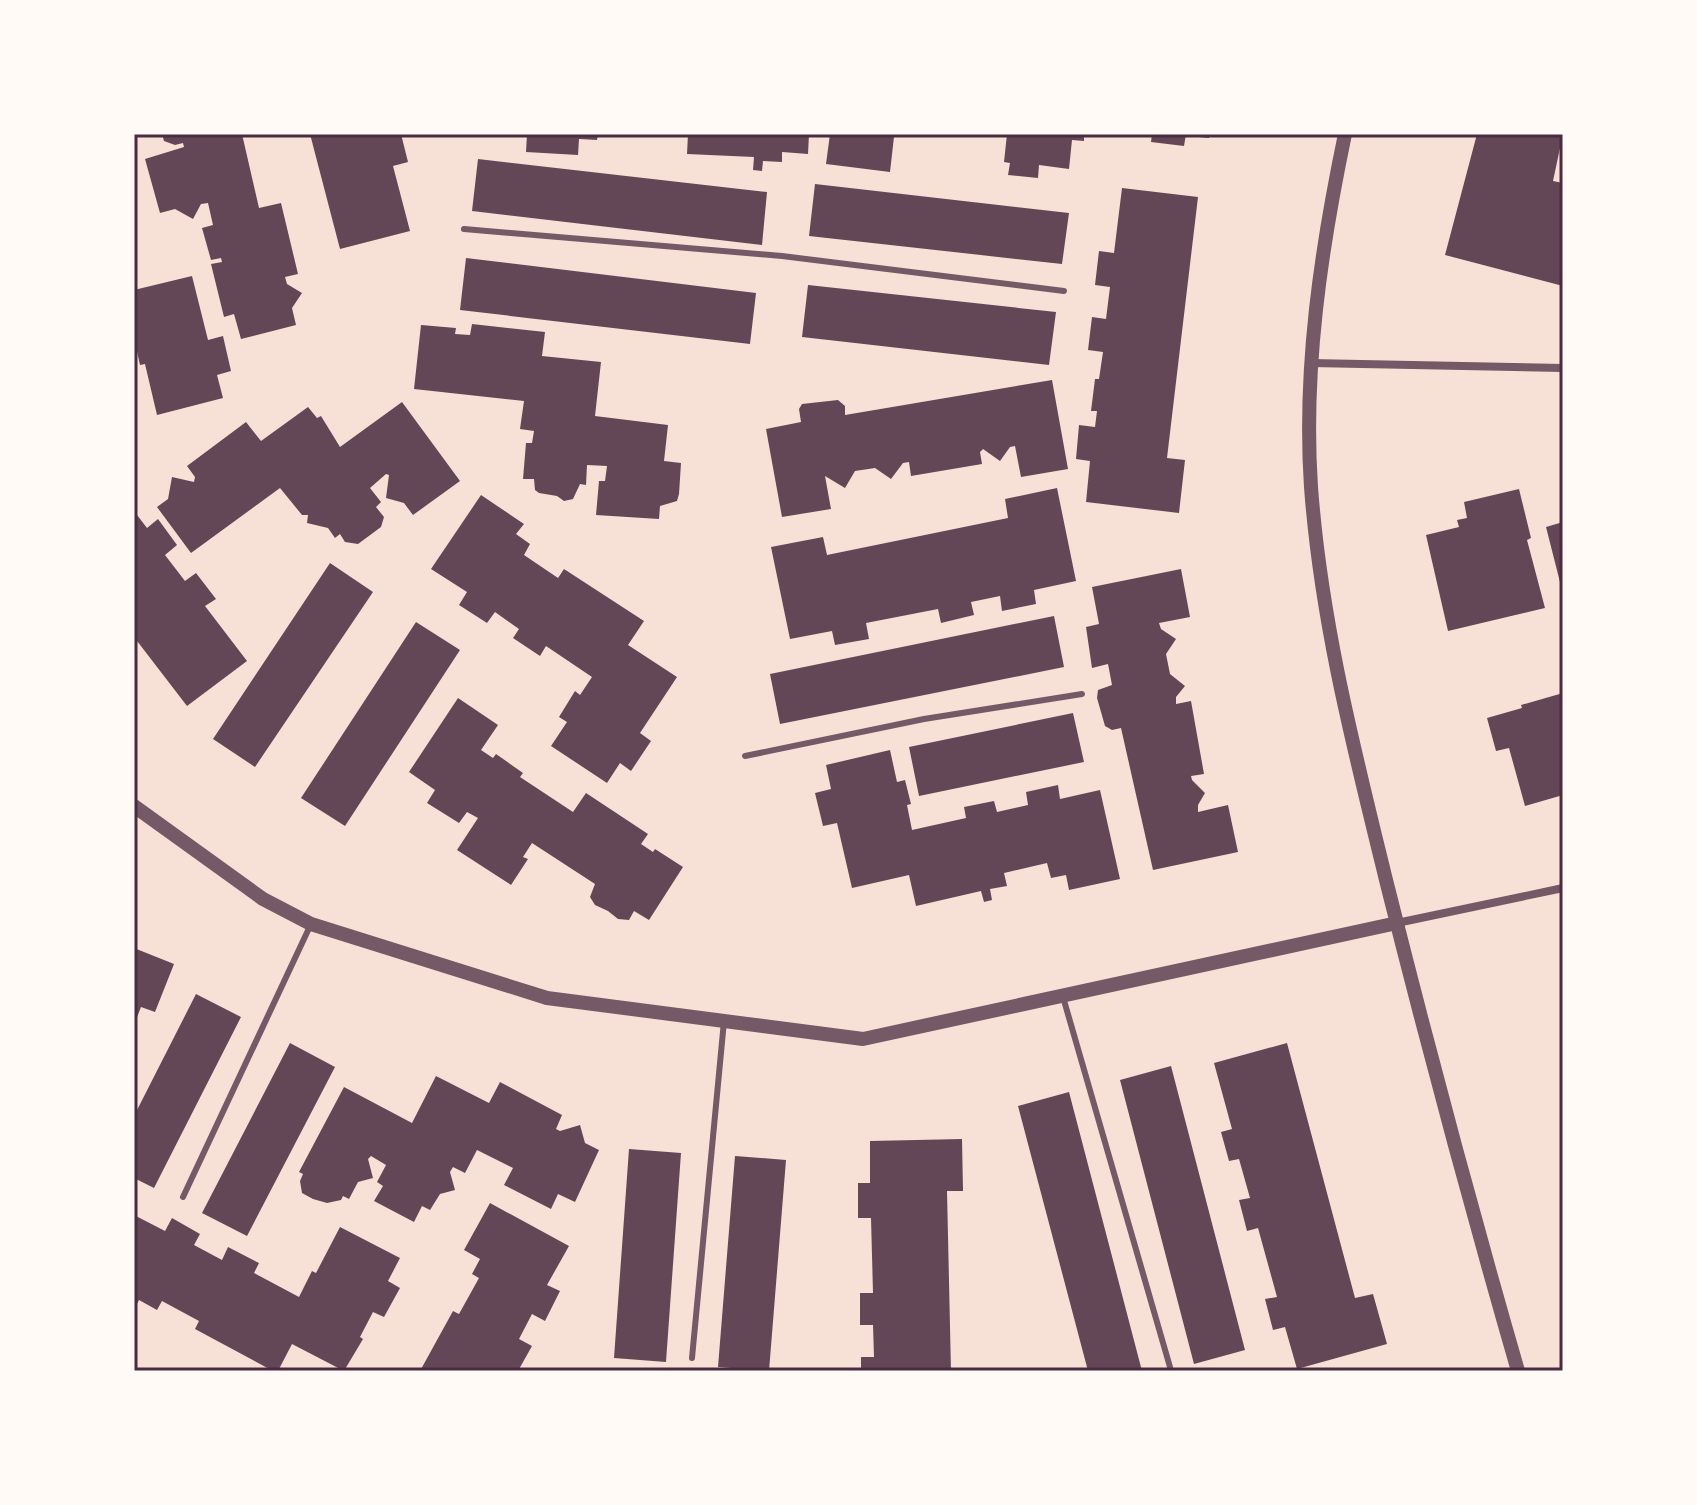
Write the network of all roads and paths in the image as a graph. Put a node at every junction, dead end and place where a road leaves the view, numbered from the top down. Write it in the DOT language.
graph roads {
  1 [pos="1345,134"];
  2 [pos="464,229"];
  3 [pos="1064,291"];
  4 [pos="1311,363"];
  5 [pos="1563,368"];
  6 [pos="1082,694"];
  7 [pos="745,756"];
  8 [pos="134,806"];
  9 [pos="1563,888"];
  10 [pos="1397,923"];
  11 [pos="311,924"];
  12 [pos="1063,997"];
  13 [pos="724,1021"];
  14 [pos="183,1197"];
  15 [pos="692,1358"];
  16 [pos="1170,1367"];
  17 [pos="1518,1371"];
  1 -- 4 [label="street"];
  2 -- 3 [label="lane"];
  4 -- 5 [label="street"];
  4 -- 10 [label="street"];
  6 -- 7 [label="lane"];
  8 -- 11 [label="street"];
  9 -- 10 [label="street"];
  10 -- 12 [label="street"];
  10 -- 17 [label="street"];
  11 -- 13 [label="street"];
  11 -- 14 [label="lane"];
  12 -- 13 [label="street"];
  12 -- 16 [label="lane"];
  13 -- 15 [label="lane"];
}
